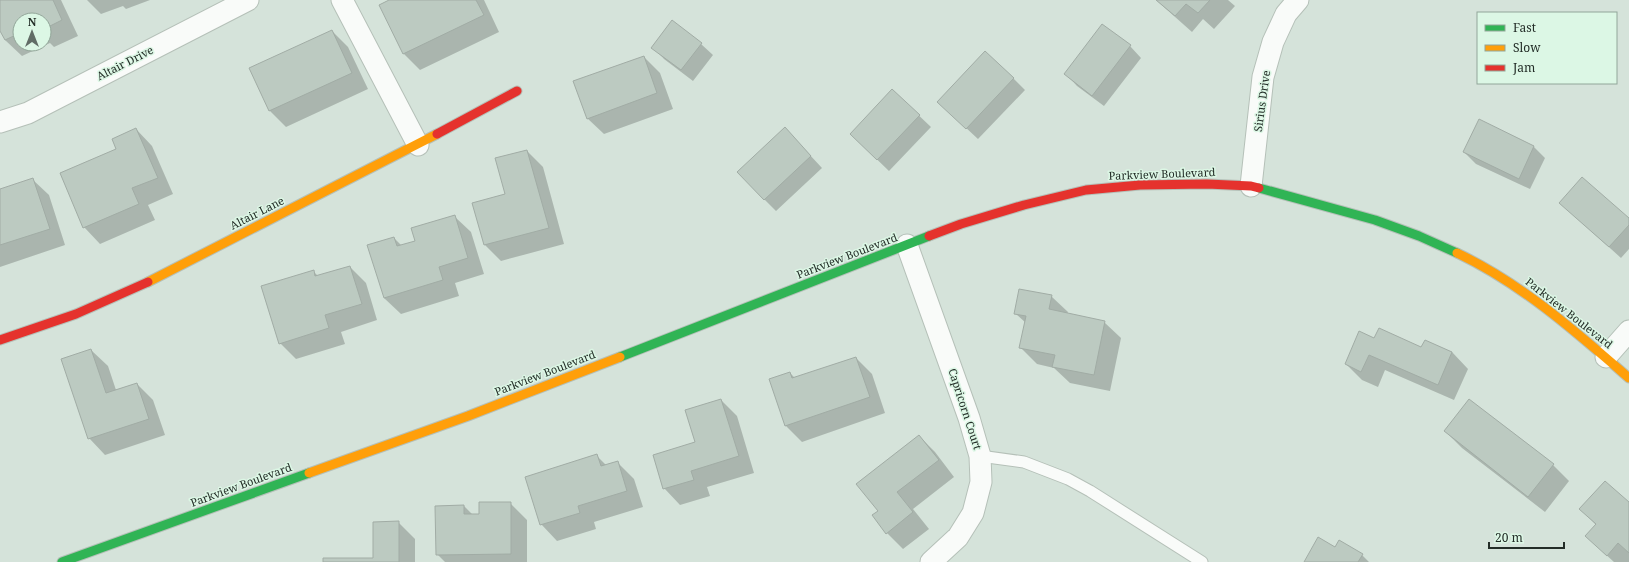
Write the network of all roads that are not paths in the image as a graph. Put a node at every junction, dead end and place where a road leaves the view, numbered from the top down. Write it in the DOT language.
graph roads {
  1 [pos="248,0"];
  2 [pos="342,0"];
  3 [pos="1298,0"];
  4 [pos="517,91"];
  5 [pos="0,122"];
  6 [pos="418,145"];
  7 [pos="1252,186"];
  8 [pos="907,245"];
  9 [pos="1629,330"];
  10 [pos="0,340"];
  11 [pos="1606,357"];
  12 [pos="1629,378"];
  13 [pos="980,456"];
  14 [pos="62,562"];
  15 [pos="931,562"];
  16 [pos="1202,562"];
  1 -- 5 [label="street, Altair Drive"];
  2 -- 6 [label="street"];
  3 -- 7 [label="street, Sirius Drive"];
  4 -- 6 [label="street, Altair Lane"];
  6 -- 10 [label="street, Altair Lane"];
  7 -- 8 [label="street, Parkview Boulevard"];
  7 -- 11 [label="street, Parkview Boulevard"];
  8 -- 13 [label="street, Capricorn Court"];
  8 -- 14 [label="street, Parkview Boulevard"];
  9 -- 11 [label="street"];
  11 -- 12 [label="street, Parkview Boulevard"];
  13 -- 15 [label="street, Capricorn Court"];
  13 -- 16 [label="lane"];
}
